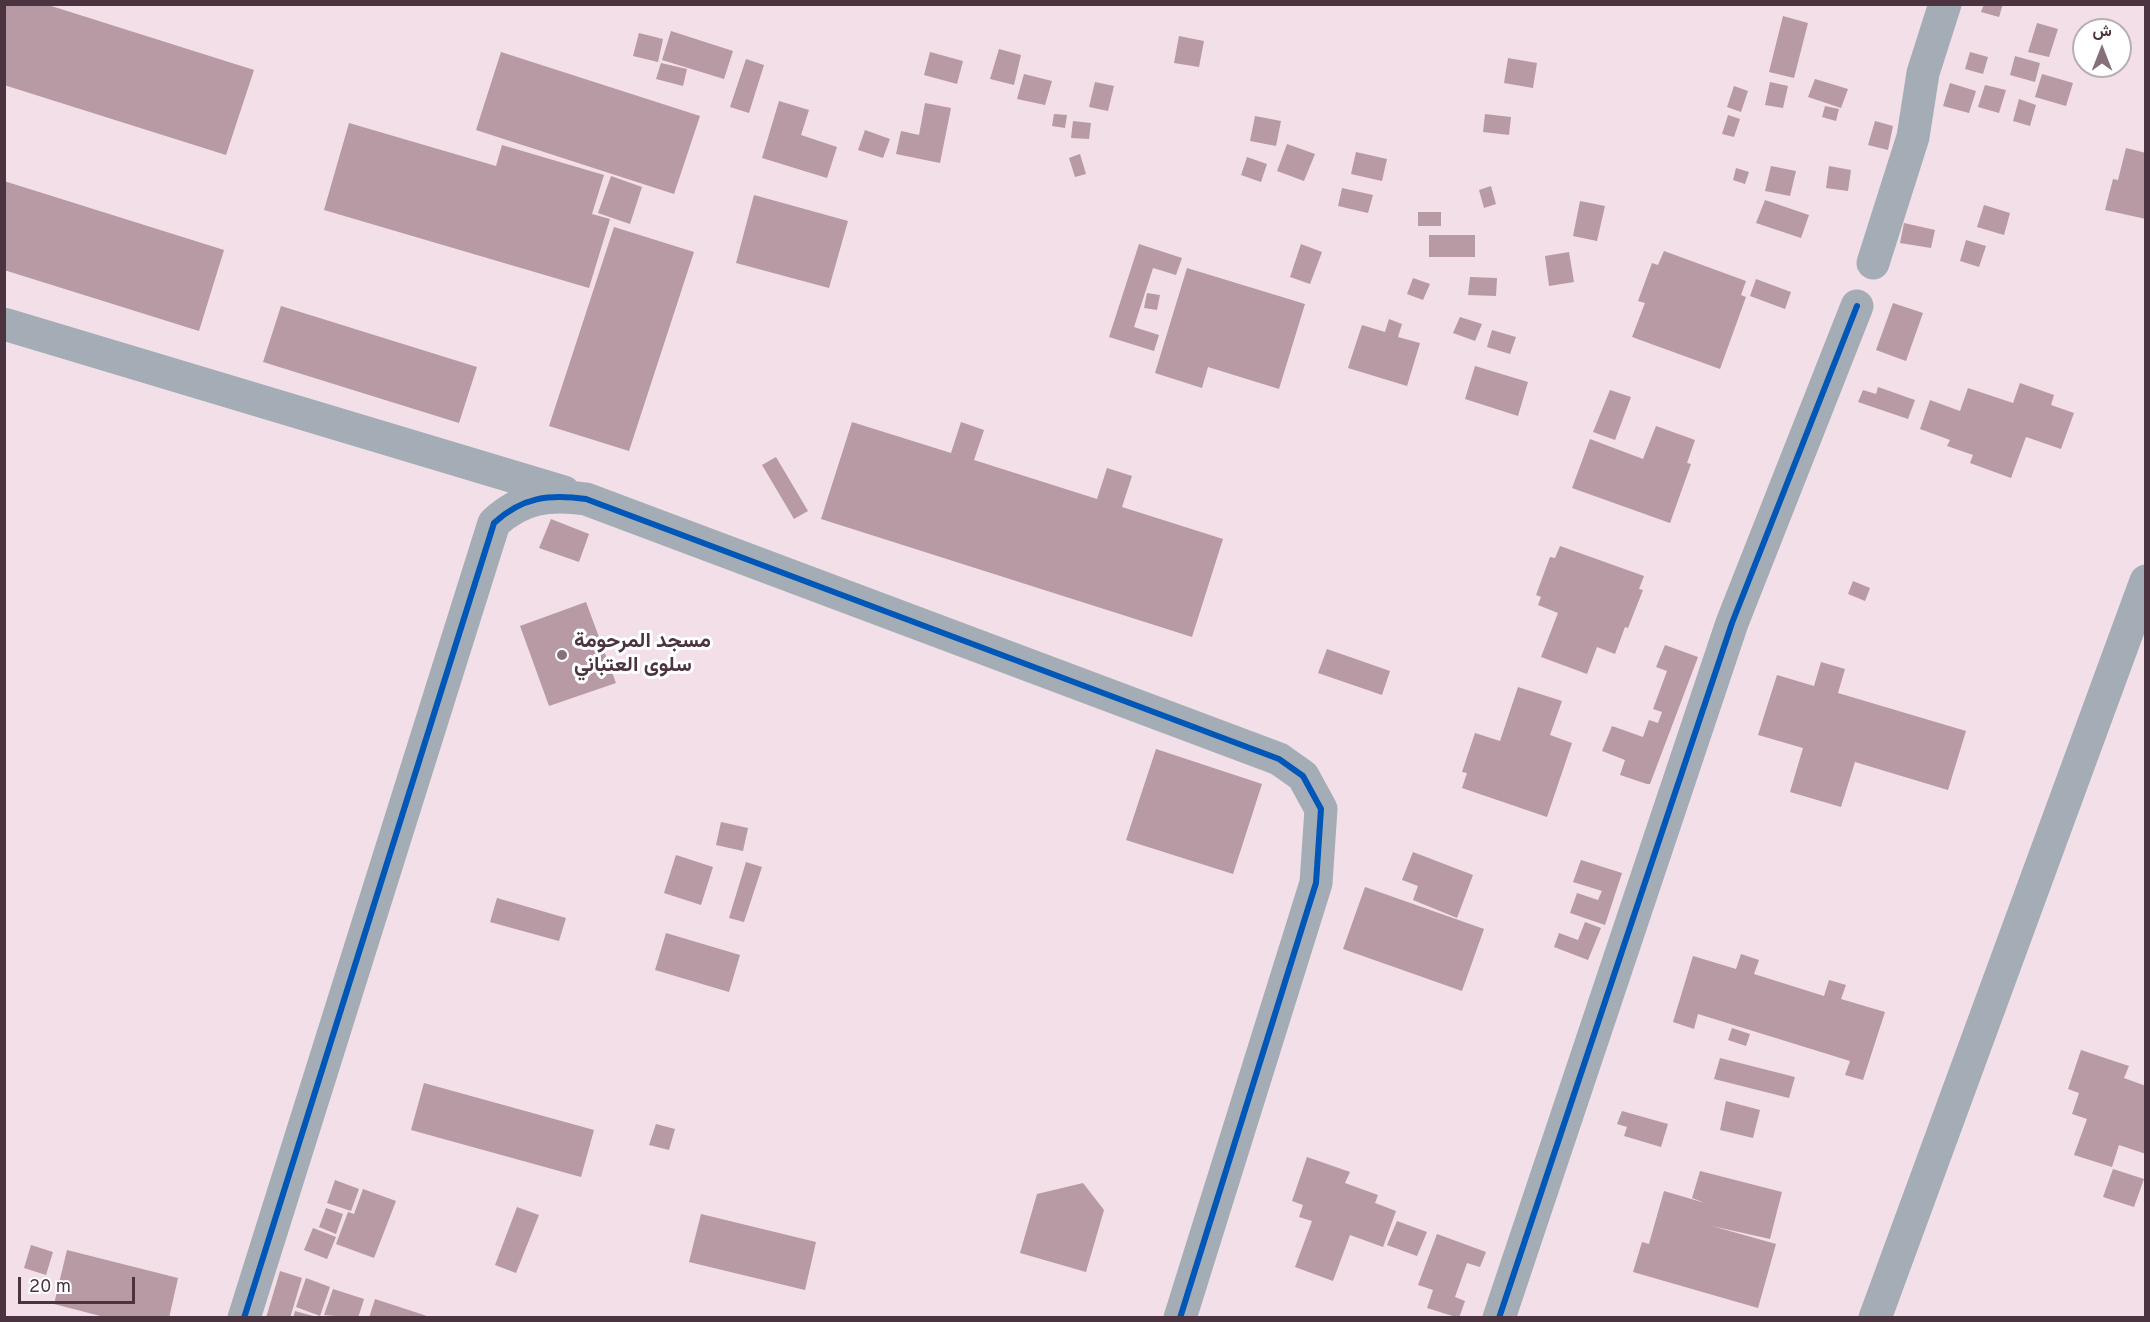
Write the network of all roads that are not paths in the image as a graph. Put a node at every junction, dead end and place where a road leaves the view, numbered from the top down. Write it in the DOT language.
graph roads {
  1 [pos="1945,4"];
  2 [pos="1873,263"];
  3 [pos="1857,306"];
  4 [pos="4,324"];
  5 [pos="586,499"];
  6 [pos="2145,581"];
  7 [pos="244,1317"];
  8 [pos="1180,1317"];
  9 [pos="1499,1317"];
  10 [pos="1875,1317"];
  1 -- 2 [label="street"];
  3 -- 9 [label="street"];
  4 -- 5 [label="street"];
  5 -- 7 [label="street"];
  5 -- 8 [label="street"];
  6 -- 10 [label="street"];
}
